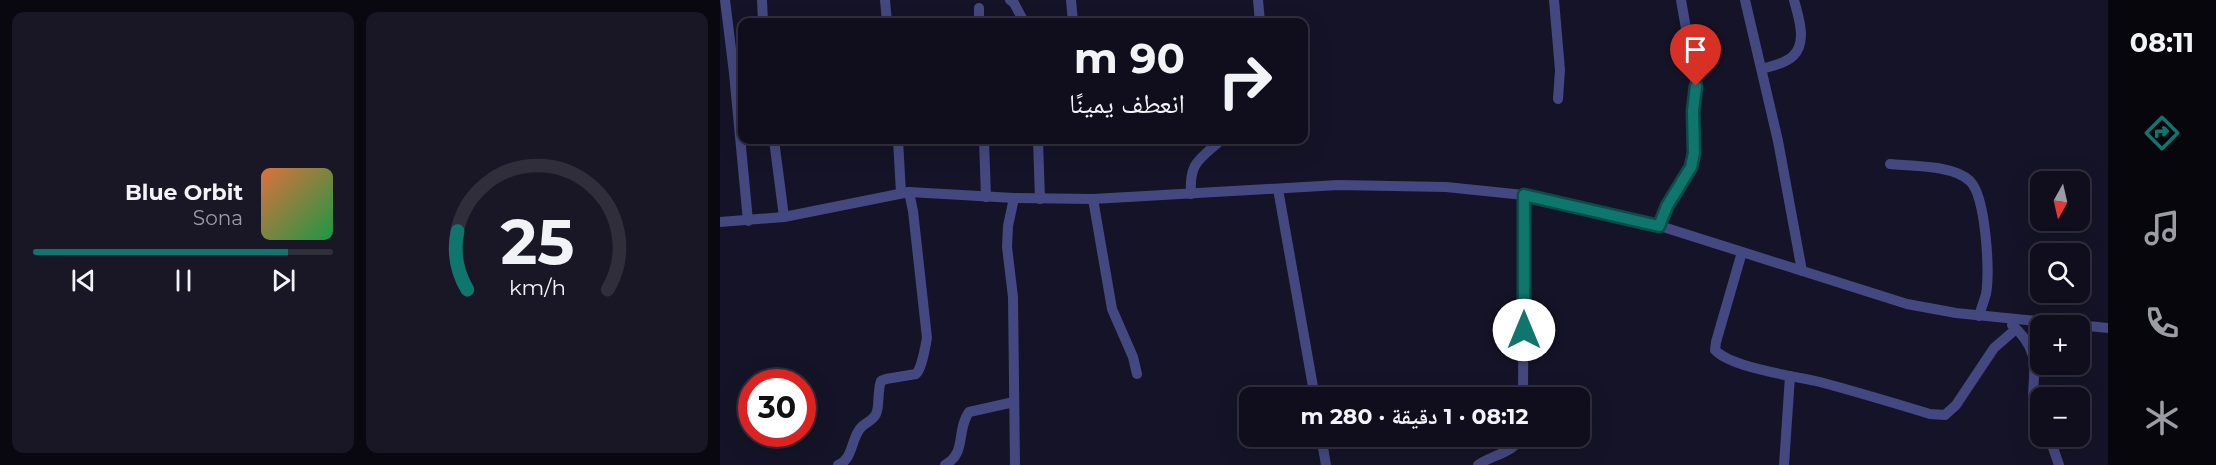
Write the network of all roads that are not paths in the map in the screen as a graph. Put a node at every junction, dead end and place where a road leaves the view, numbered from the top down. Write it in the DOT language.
graph roads {
  1 [pos="725,0"];
  2 [pos="762,0"];
  3 [pos="885,0"];
  4 [pos="1010,0"];
  5 [pos="1071,0"];
  6 [pos="1258,0"];
  7 [pos="1554,0"];
  8 [pos="1681,0"];
  9 [pos="1745,0"];
  10 [pos="1794,0"];
  11 [pos="978,8"];
  12 [pos="763,18"];
  13 [pos="887,18"];
  14 [pos="979,18"];
  15 [pos="1022,18"];
  16 [pos="1073,18"];
  17 [pos="1260,18"];
  18 [pos="1762,69"];
  19 [pos="1558,99"];
  20 [pos="738,115"];
  21 [pos="741,144"];
  22 [pos="775,144"];
  23 [pos="899,144"];
  24 [pos="984,144"];
  25 [pos="1038,144"];
  26 [pos="1217,144"];
  27 [pos="1890,164"];
  28 [pos="1278,189"];
  29 [pos="905,193"];
  30 [pos="1191,194"];
  31 [pos="1524,195"];
  32 [pos="986,197"];
  33 [pos="1014,198"];
  34 [pos="1040,199"];
  35 [pos="1093,199"];
  36 [pos="784,217"];
  37 [pos="748,221"];
  38 [pos="720,222"];
  39 [pos="1659,226"];
  40 [pos="1742,252"];
  41 [pos="1802,271"];
  42 [pos="1979,316"];
  43 [pos="2004,319"];
  44 [pos="2108,328"];
  45 [pos="2016,329"];
  46 [pos="1137,374"];
  47 [pos="1790,375"];
  48 [pos="1313,387"];
  49 [pos="1523,387"];
  50 [pos="2034,387"];
  51 [pos="1014,402"];
  52 [pos="1323,447"];
  53 [pos="1512,447"];
  54 [pos="2053,447"];
  55 [pos="837,465"];
  56 [pos="945,465"];
  57 [pos="1016,465"];
  58 [pos="1326,465"];
  59 [pos="1478,465"];
  60 [pos="1784,465"];
  61 [pos="2059,465"];
  1 -- 20 [label="street"];
  2 -- 12 [label="street"];
  3 -- 13 [label="street"];
  4 -- 15 [label="street"];
  5 -- 16 [label="street"];
  6 -- 17 [label="street"];
  7 -- 19 [label="street"];
  8 -- 39 [label="street"];
  9 -- 18 [label="street"];
  10 -- 18 [label="street"];
  11 -- 14 [label="street"];
  18 -- 41 [label="street"];
  21 -- 37 [label="street"];
  22 -- 36 [label="street"];
  23 -- 29 [label="street"];
  24 -- 32 [label="street"];
  25 -- 34 [label="street"];
  26 -- 30 [label="street"];
  27 -- 42 [label="street"];
  28 -- 30 [label="street"];
  28 -- 31 [label="street"];
  28 -- 48 [label="street"];
  29 -- 32 [label="street"];
  29 -- 36 [label="street"];
  29 -- 55 [label="street"];
  30 -- 35 [label="street"];
  31 -- 39 [label="street"];
  31 -- 49 [label="street"];
  32 -- 33 [label="street"];
  33 -- 34 [label="street"];
  33 -- 51 [label="street"];
  34 -- 35 [label="street"];
  35 -- 46 [label="street"];
  36 -- 37 [label="street"];
  37 -- 38 [label="street"];
  39 -- 40 [label="street"];
  40 -- 41 [label="street"];
  40 -- 47 [label="street"];
  41 -- 42 [label="street"];
  42 -- 43 [label="street"];
  43 -- 44 [label="street"];
  43 -- 45 [label="street"];
  45 -- 47 [label="street"];
  45 -- 50 [label="street"];
  47 -- 60 [label="street"];
  51 -- 56 [label="street"];
  51 -- 57 [label="street"];
  52 -- 58 [label="street"];
  53 -- 59 [label="street"];
  54 -- 61 [label="street"];
}
